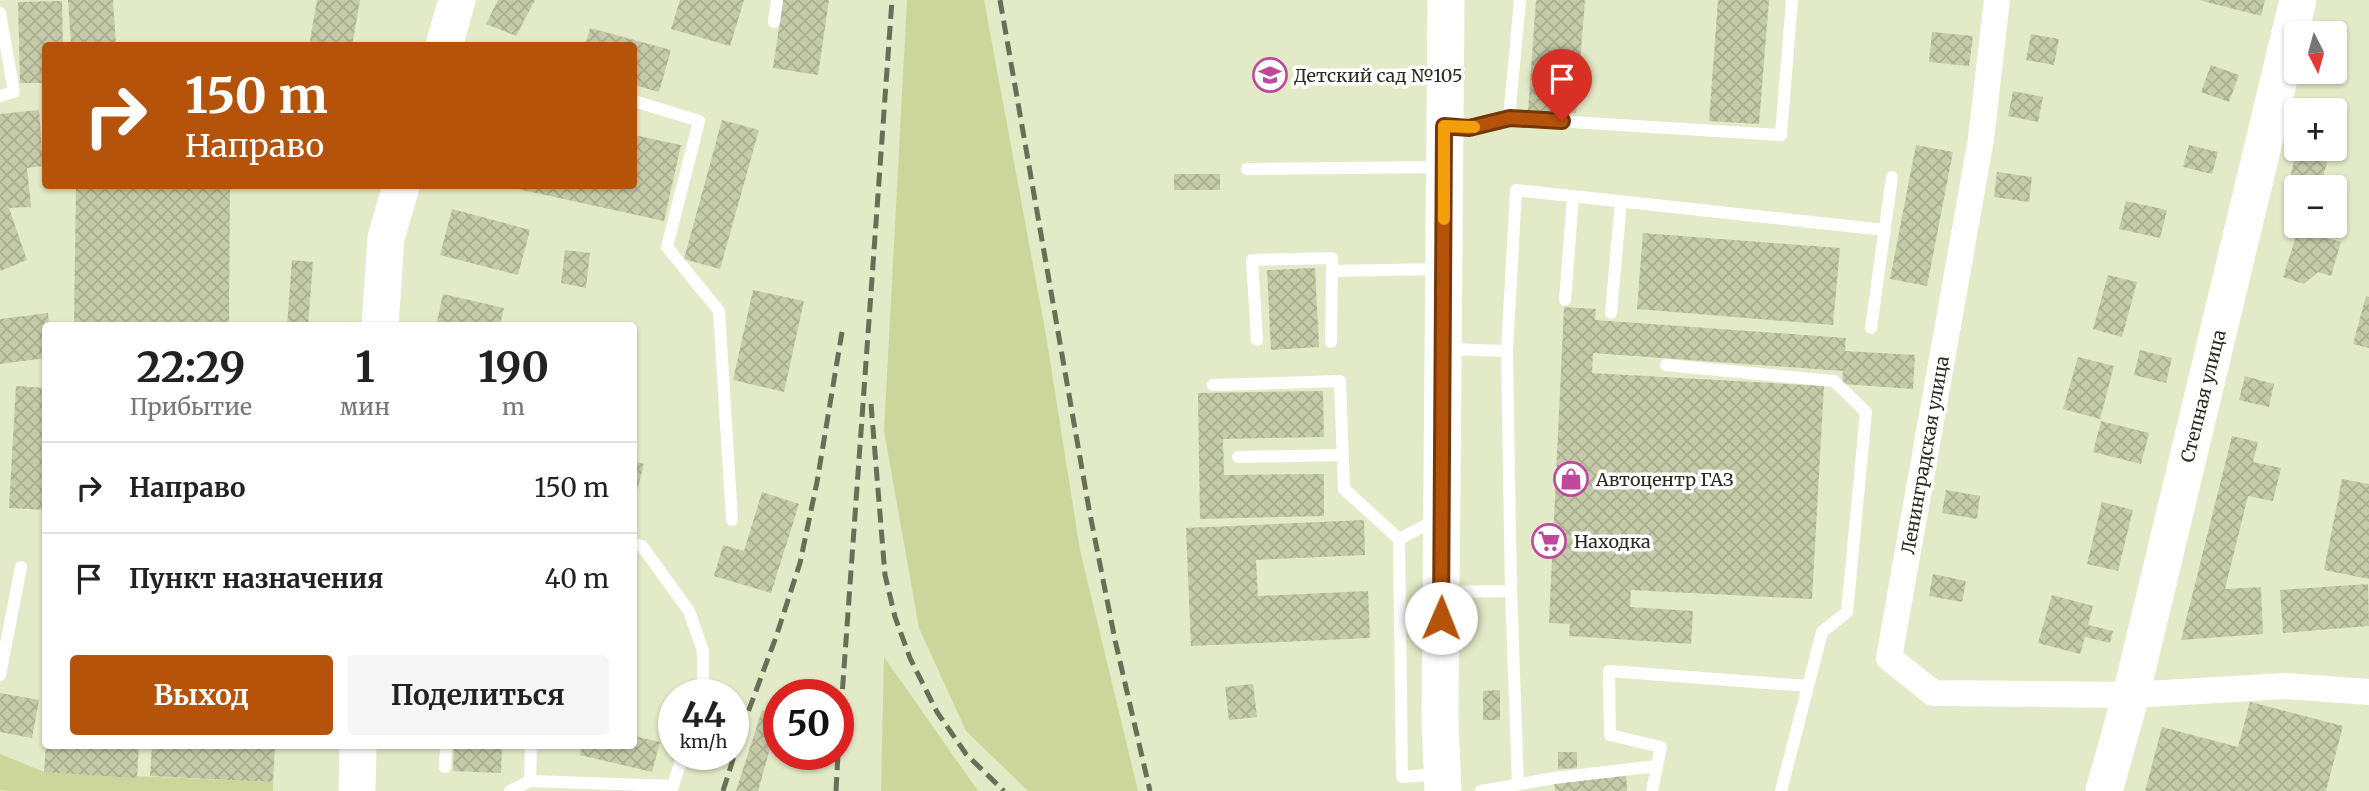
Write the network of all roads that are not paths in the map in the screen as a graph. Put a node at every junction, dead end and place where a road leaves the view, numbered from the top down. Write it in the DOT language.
graph roads {
  1 [pos="457,0"];
  2 [pos="777,0"];
  3 [pos="1446,0"];
  4 [pos="1520,0"];
  5 [pos="1792,0"];
  6 [pos="1997,0"];
  7 [pos="2298,0"];
  8 [pos="0,13"];
  9 [pos="774,22"];
  10 [pos="447,42"];
  11 [pos="0,96"];
  12 [pos="637,102"];
  13 [pos="1510,118"];
  14 [pos="1444,126"];
  15 [pos="1444,167"];
  16 [pos="1247,169"];
  17 [pos="1892,177"];
  18 [pos="400,189"];
  19 [pos="1573,197"];
  20 [pos="1621,202"];
  21 [pos="1885,230"];
  22 [pos="1444,269"];
  23 [pos="1332,271"];
  24 [pos="1565,300"];
  25 [pos="1611,313"];
  26 [pos="380,322"];
  27 [pos="1871,328"];
  28 [pos="1257,340"];
  29 [pos="1331,342"];
  30 [pos="1443,349"];
  31 [pos="1507,351"];
  32 [pos="1666,365"];
  33 [pos="1213,385"];
  34 [pos="1343,455"];
  35 [pos="1238,457"];
  36 [pos="1442,517"];
  37 [pos="732,520"];
  38 [pos="1399,539"];
  39 [pos="637,545"];
  40 [pos="21,567"];
  41 [pos="1511,591"];
  42 [pos="1441,592"];
  43 [pos="0,675"];
  44 [pos="703,679"];
  45 [pos="1808,686"];
  46 [pos="2369,692"];
  47 [pos="2131,695"];
  48 [pos="358,749"];
  49 [pos="446,749"];
  50 [pos="531,749"];
  51 [pos="1657,766"];
  52 [pos="445,767"];
  53 [pos="678,770"];
  54 [pos="530,781"];
  55 [pos="1443,783"];
  56 [pos="1518,784"];
  57 [pos="672,789"];
  58 [pos="357,791"];
  59 [pos="510,791"];
  60 [pos="1480,791"];
  61 [pos="1652,791"];
  62 [pos="1781,791"];
  63 [pos="2104,791"];
  1 -- 10 [label="street"];
  2 -- 9 [label="lane"];
  3 -- 14 [label="street"];
  4 -- 13 [label="lane"];
  5 -- 13 [label="lane"];
  6 -- 47 [label="street, Ленинградская улица"];
  7 -- 47 [label="street, Степная улица"];
  8 -- 11 [label="lane"];
  12 -- 37 [label="lane"];
  13 -- 14 [label="lane"];
  14 -- 15 [label="street"];
  15 -- 16 [label="lane"];
  15 -- 22 [label="street"];
  17 -- 21 [label="lane"];
  18 -- 26 [label="street"];
  19 -- 20 [label="lane"];
  19 -- 24 [label="lane"];
  19 -- 31 [label="lane"];
  20 -- 21 [label="lane"];
  20 -- 25 [label="lane"];
  21 -- 27 [label="lane"];
  22 -- 23 [label="lane"];
  22 -- 30 [label="street"];
  23 -- 28 [label="lane"];
  23 -- 29 [label="lane"];
  30 -- 31 [label="lane"];
  30 -- 36 [label="street"];
  31 -- 41 [label="lane"];
  32 -- 45 [label="lane"];
  33 -- 34 [label="lane"];
  34 -- 35 [label="lane"];
  34 -- 38 [label="lane"];
  36 -- 38 [label="lane"];
  36 -- 42 [label="street"];
  38 -- 55 [label="lane"];
  39 -- 44 [label="lane"];
  40 -- 43 [label="lane"];
  41 -- 42 [label="lane"];
  41 -- 56 [label="lane"];
  42 -- 55 [label="street"];
  45 -- 51 [label="lane"];
  45 -- 62 [label="lane"];
  46 -- 47 [label="street"];
  47 -- 63 [label="street, Степная улица"];
  48 -- 58 [label="street"];
  49 -- 52 [label="lane"];
  50 -- 54 [label="lane"];
  51 -- 56 [label="lane"];
  51 -- 61 [label="lane"];
  53 -- 57 [label="lane"];
  54 -- 57 [label="lane"];
  54 -- 59 [label="lane"];
  56 -- 60 [label="lane"];
}
